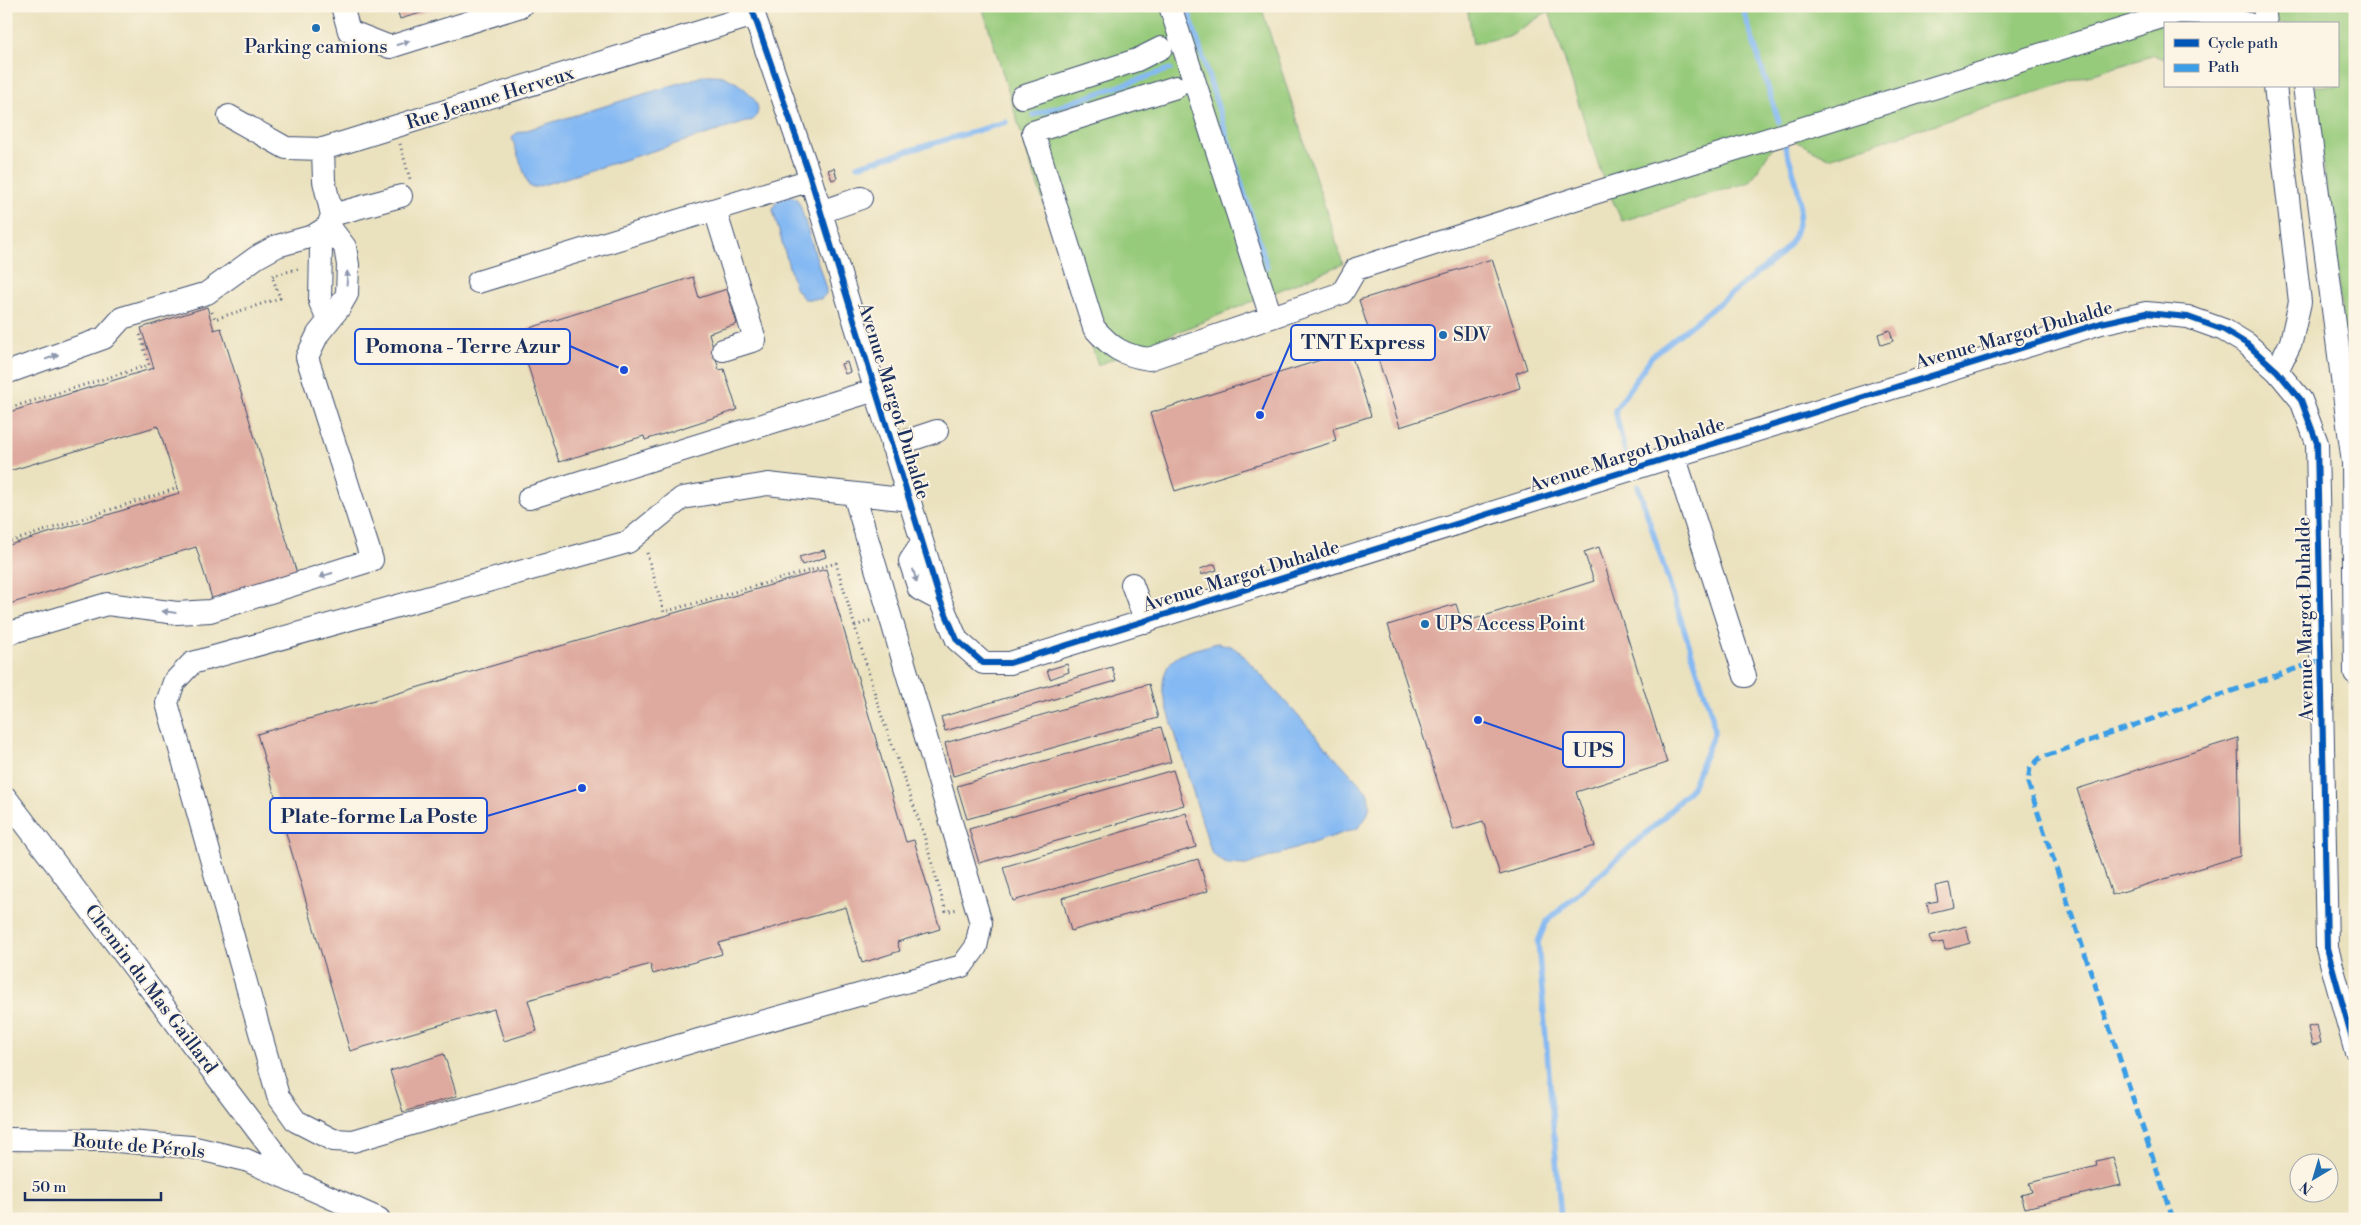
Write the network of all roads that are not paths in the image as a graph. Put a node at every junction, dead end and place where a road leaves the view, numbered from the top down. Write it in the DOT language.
graph roads {
  1 [pos="342,6"];
  2 [pos="521,6"];
  3 [pos="1170,6"];
  4 [pos="2264,6"];
  5 [pos="753,11"];
  6 [pos="2242,22"];
  7 [pos="2266,22"];
  8 [pos="1161,48"];
  9 [pos="1176,87"];
  10 [pos="2275,88"];
  11 [pos="2304,88"];
  12 [pos="1022,97"];
  13 [pos="229,116"];
  14 [pos="323,150"];
  15 [pos="811,180"];
  16 [pos="401,196"];
  17 [pos="861,198"];
  18 [pos="715,210"];
  19 [pos="821,212"];
  20 [pos="331,221"];
  21 [pos="478,282"];
  22 [pos="1271,317"];
  23 [pos="328,320"];
  24 [pos="723,350"];
  25 [pos="2277,371"];
  26 [pos="6,373"];
  27 [pos="874,390"];
  28 [pos="936,431"];
  29 [pos="892,446"];
  30 [pos="1674,455"];
  31 [pos="854,494"];
  32 [pos="529,498"];
  33 [pos="910,500"];
  34 [pos="1132,584"];
  35 [pos="1146,622"];
  36 [pos="6,634"];
  37 [pos="2355,673"];
  38 [pos="1745,676"];
  39 [pos="6,798"];
  40 [pos="2355,1049"];
  41 [pos="6,1139"];
  42 [pos="295,1180"];
  43 [pos="379,1219"];
  1 -- 2 [label="street, one-way"];
  3 -- 22 [label="street"];
  4 -- 7 [label="street"];
  5 -- 14 [label="street, Rue Jeanne Herveux"];
  5 -- 15 [label="street, Avenue Margot Duhalde"];
  6 -- 22 [label="street"];
  8 -- 12 [label="street"];
  9 -- 22 [label="street"];
  10 -- 25 [label="street"];
  11 -- 37 [label="street"];
  13 -- 14 [label="street, Rue Jeanne Herveux"];
  14 -- 20 [label="street"];
  15 -- 18 [label="street"];
  15 -- 19 [label="street, Avenue Margot Duhalde"];
  16 -- 20 [label="street"];
  17 -- 19 [label="street"];
  18 -- 21 [label="street"];
  18 -- 24 [label="street"];
  19 -- 27 [label="street, Avenue Margot Duhalde"];
  20 -- 23 [label="street"];
  23 -- 20 [label="street, one-way"];
  26 -- 20 [label="street, one-way"];
  23 -- 36 [label="street, one-way"];
  25 -- 30 [label="street, Avenue Margot Duhalde"];
  25 -- 40 [label="street, Avenue Margot Duhalde"];
  27 -- 29 [label="street, Avenue Margot Duhalde"];
  27 -- 32 [label="street"];
  28 -- 29 [label="street"];
  29 -- 33 [label="street, Avenue Margot Duhalde"];
  30 -- 35 [label="street, Avenue Margot Duhalde"];
  30 -- 38 [label="street"];
  31 -- 31 [label="street"];
  31 -- 33 [label="street"];
  33 -- 35 [label="street, Avenue Margot Duhalde"];
  34 -- 35 [label="street"];
  39 -- 42 [label="street, Chemin du Mas Gaillard"];
  41 -- 42 [label="street, Route de Pérols"];
  42 -- 43 [label="street, Route de Pérols"];
}
